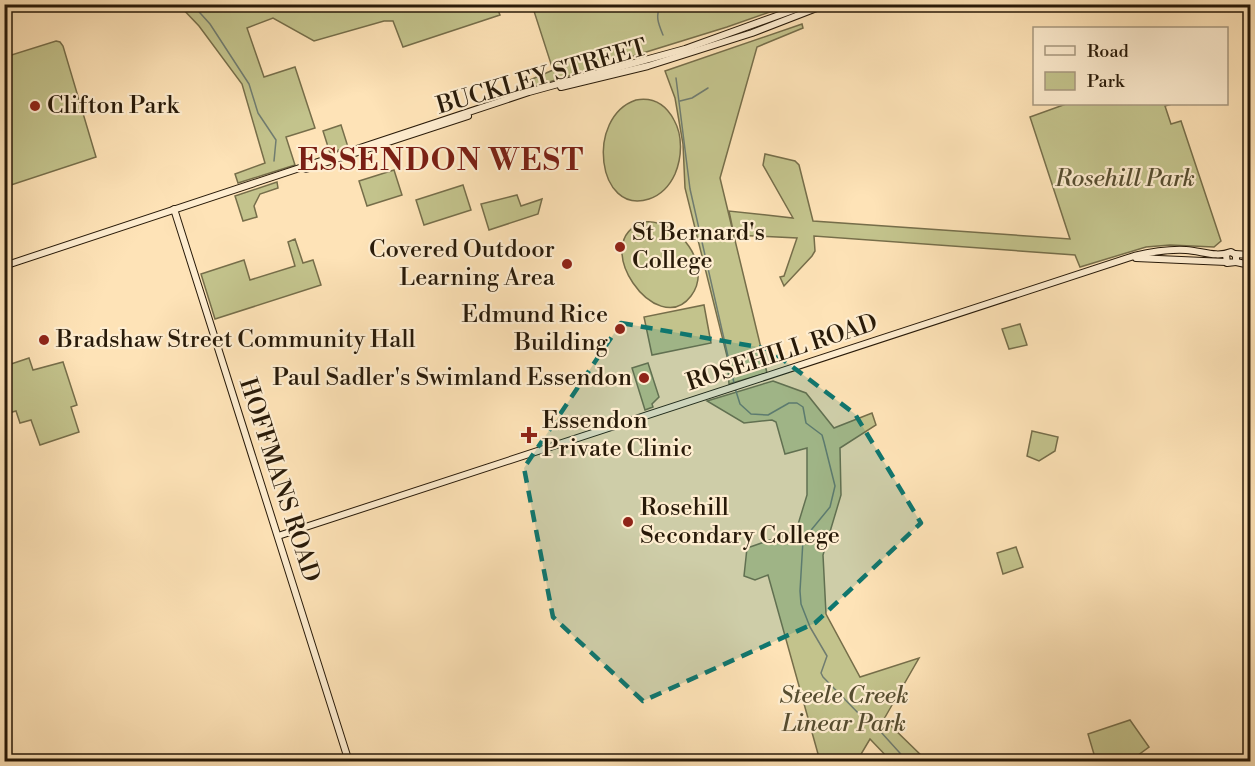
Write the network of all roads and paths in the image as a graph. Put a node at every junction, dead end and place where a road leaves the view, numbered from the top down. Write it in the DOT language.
graph roads {
  1 [pos="810,4"];
  2 [pos="827,4"];
  3 [pos="530,94"];
  4 [pos="174,209"];
  5 [pos="1235,254"];
  6 [pos="1226,255"];
  7 [pos="1251,255"];
  8 [pos="1126,260"];
  9 [pos="1226,262"];
  10 [pos="1236,262"];
  11 [pos="1251,265"];
  12 [pos="4,266"];
  13 [pos="278,536"];
  14 [pos="349,762"];
  1 -- 3 [label="main road, BUCKLEY STREET"];
  2 -- 3 [label="main road, BUCKLEY STREET"];
  3 -- 4 [label="main road, BUCKLEY STREET"];
  4 -- 12 [label="main road, BUCKLEY STREET"];
  4 -- 13 [label="main road, HOFFMANS ROAD"];
  5 -- 6 [label="main road, ROSEHILL ROAD"];
  5 -- 7 [label="main road, ROSEHILL ROAD"];
  5 -- 10 [label="main road"];
  6 -- 8 [label="main road, ROSEHILL ROAD"];
  6 -- 9 [label="main road"];
  8 -- 9 [label="main road, ROSEHILL ROAD"];
  8 -- 13 [label="main road, ROSEHILL ROAD"];
  9 -- 10 [label="main road, ROSEHILL ROAD"];
  10 -- 11 [label="main road, ROSEHILL ROAD"];
  13 -- 14 [label="main road, HOFFMANS ROAD"];
}
